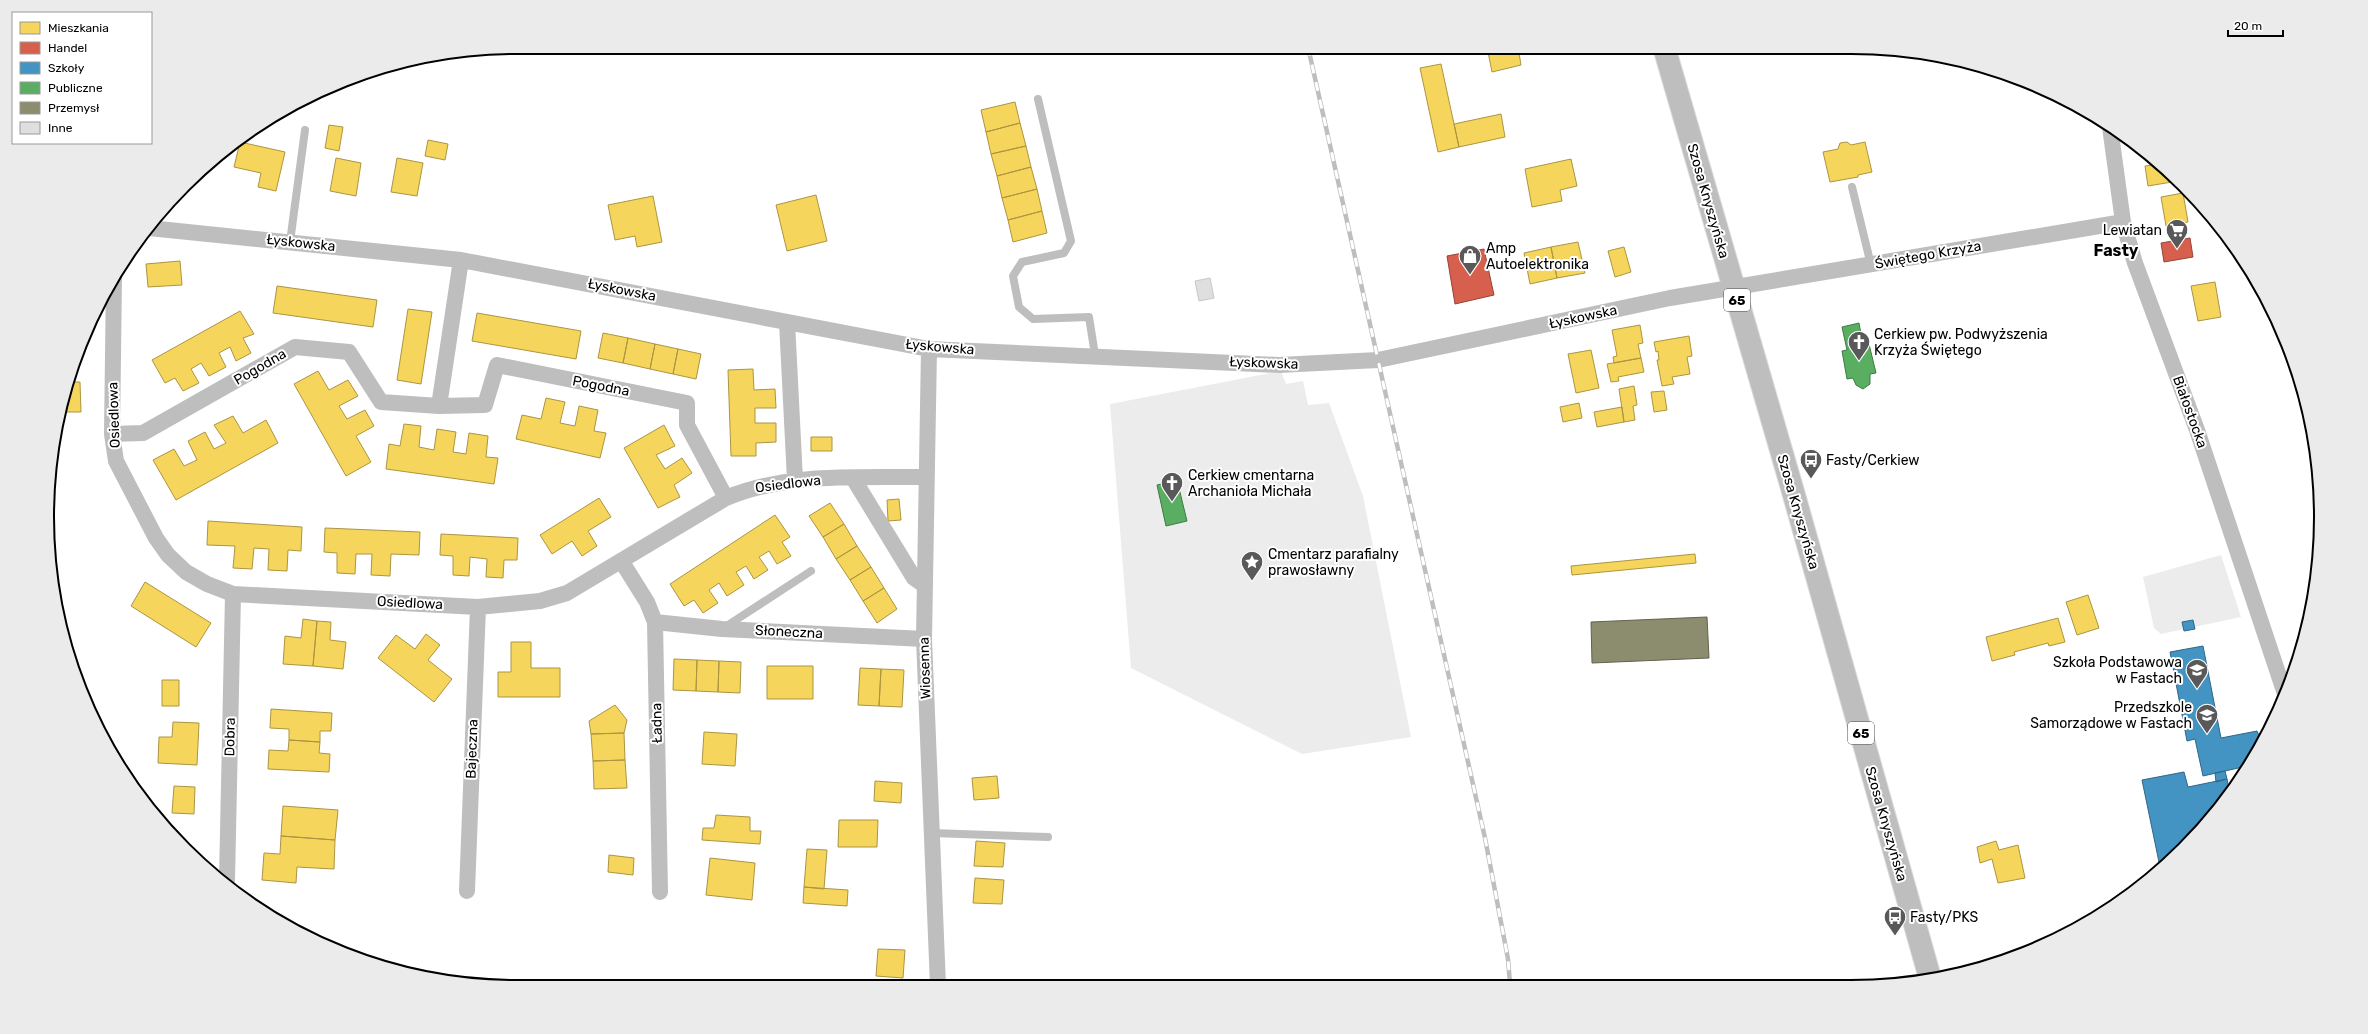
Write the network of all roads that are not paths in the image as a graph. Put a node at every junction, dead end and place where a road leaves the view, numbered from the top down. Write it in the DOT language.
graph roads {
  1 [pos="1666,54"];
  2 [pos="1038,99"];
  3 [pos="304,130"];
  4 [pos="2111,134"];
  5 [pos="1852,187"];
  6 [pos="2123,222"];
  7 [pos="155,229"];
  8 [pos="290,242"];
  9 [pos="461,260"];
  10 [pos="1871,265"];
  11 [pos="1734,288"];
  12 [pos="114,289"];
  13 [pos="787,322"];
  14 [pos="929,349"];
  15 [pos="1095,355"];
  16 [pos="439,406"];
  17 [pos="112,434"];
  18 [pos="926,477"];
  19 [pos="853,478"];
  20 [pos="795,480"];
  21 [pos="726,498"];
  22 [pos="622,562"];
  23 [pos="811,571"];
  24 [pos="924,585"];
  25 [pos="233,594"];
  26 [pos="478,607"];
  27 [pos="655,622"];
  28 [pos="722,629"];
  29 [pos="924,639"];
  30 [pos="2282,685"];
  31 [pos="932,833"];
  32 [pos="1048,837"];
  33 [pos="227,877"];
  34 [pos="467,891"];
  35 [pos="660,892"];
  36 [pos="1929,973"];
  37 [pos="938,980"];
  1 -- 11 [label="main road, Szosa Knyszyńska / 65"];
  2 -- 15 [label="lane"];
  3 -- 8 [label="lane"];
  4 -- 6 [label="street, Białostocka"];
  5 -- 10 [label="lane"];
  6 -- 10 [label="street, Świętego Krzyża"];
  6 -- 30 [label="street, Białostocka"];
  7 -- 8 [label="street, Łyskowska"];
  8 -- 9 [label="street, Łyskowska"];
  9 -- 13 [label="street, Łyskowska"];
  9 -- 16 [label="street"];
  10 -- 11 [label="street, Świętego Krzyża"];
  11 -- 15 [label="street, Łyskowska"];
  11 -- 36 [label="main road, Szosa Knyszyńska / 65"];
  12 -- 17 [label="street, Osiedlowa"];
  13 -- 14 [label="street, Łyskowska"];
  13 -- 20 [label="street"];
  14 -- 15 [label="street, Łyskowska"];
  14 -- 18 [label="street, Wiosenna"];
  16 -- 17 [label="street, Pogodna"];
  16 -- 21 [label="street, Pogodna"];
  17 -- 25 [label="street, Osiedlowa"];
  18 -- 19 [label="street, Osiedlowa"];
  18 -- 24 [label="street, Wiosenna"];
  19 -- 20 [label="street, Osiedlowa"];
  19 -- 24 [label="street"];
  20 -- 21 [label="street, Osiedlowa"];
  21 -- 22 [label="street, Osiedlowa"];
  22 -- 26 [label="street, Osiedlowa"];
  22 -- 27 [label="street, Ładna"];
  23 -- 28 [label="lane"];
  24 -- 29 [label="street, Wiosenna"];
  25 -- 26 [label="street, Osiedlowa"];
  25 -- 33 [label="street, Dobra"];
  26 -- 34 [label="street, Bajeczna"];
  27 -- 28 [label="street, Słoneczna"];
  27 -- 35 [label="street, Ładna"];
  28 -- 29 [label="street, Słoneczna"];
  29 -- 31 [label="street, Wiosenna"];
  31 -- 32 [label="lane"];
  31 -- 37 [label="street, Wiosenna"];
}
